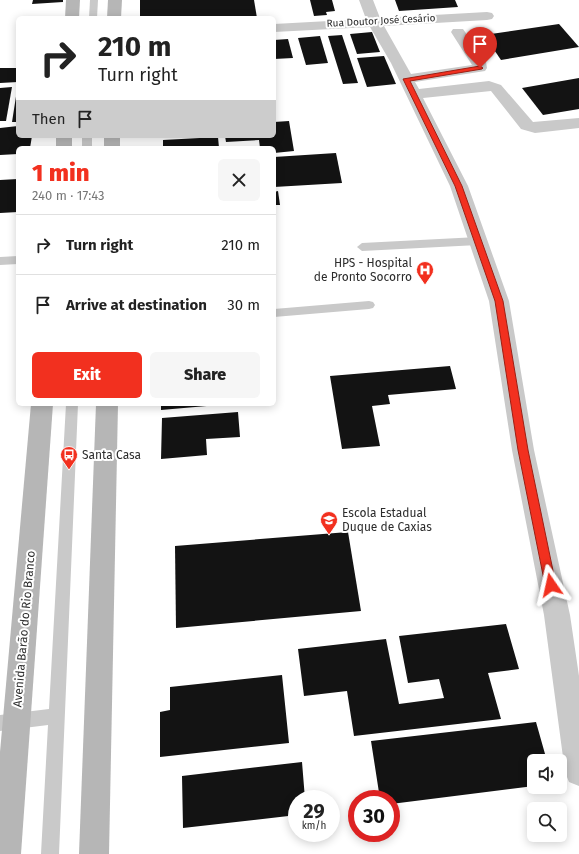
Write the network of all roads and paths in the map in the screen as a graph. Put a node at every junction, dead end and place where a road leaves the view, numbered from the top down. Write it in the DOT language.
graph roads {
  1 [pos="73,0"];
  2 [pos="94,0"];
  3 [pos="115,0"];
  4 [pos="366,0"];
  5 [pos="72,16"];
  6 [pos="93,16"];
  7 [pos="114,16"];
  8 [pos="487,16"];
  9 [pos="374,21"];
  10 [pos="276,28"];
  11 [pos="458,32"];
  12 [pos="410,87"];
  13 [pos="579,123"];
  14 [pos="478,241"];
  15 [pos="362,247"];
  16 [pos="16,260"];
  17 [pos="0,262"];
  18 [pos="369,305"];
  19 [pos="276,313"];
  20 [pos="42,406"];
  21 [pos="72,406"];
  22 [pos="107,406"];
  23 [pos="57,716"];
  24 [pos="8,722"];
  25 [pos="579,772"];
  26 [pos="6,854"];
  27 [pos="50,854"];
  28 [pos="94,854"];
  1 -- 5 [label="main road"];
  2 -- 6 [label="lane"];
  3 -- 7 [label="main road"];
  4 -- 9 [label="street"];
  8 -- 9 [label="street, Rua Doutor José Cesário"];
  9 -- 10 [label="street, Rua Doutor José Cesário"];
  9 -- 12 [label="street"];
  11 -- 12 [label="street"];
  12 -- 13 [label="street"];
  12 -- 14 [label="street"];
  14 -- 15 [label="lane"];
  14 -- 25 [label="street"];
  16 -- 17 [label="lane"];
  18 -- 19 [label="lane"];
  20 -- 24 [label="main road, Avenida Barão do Rio Branco"];
  21 -- 23 [label="lane"];
  22 -- 28 [label="main road"];
  23 -- 24 [label="lane"];
  23 -- 27 [label="lane"];
  24 -- 26 [label="main road, Avenida Barão do Rio Branco"];
}
